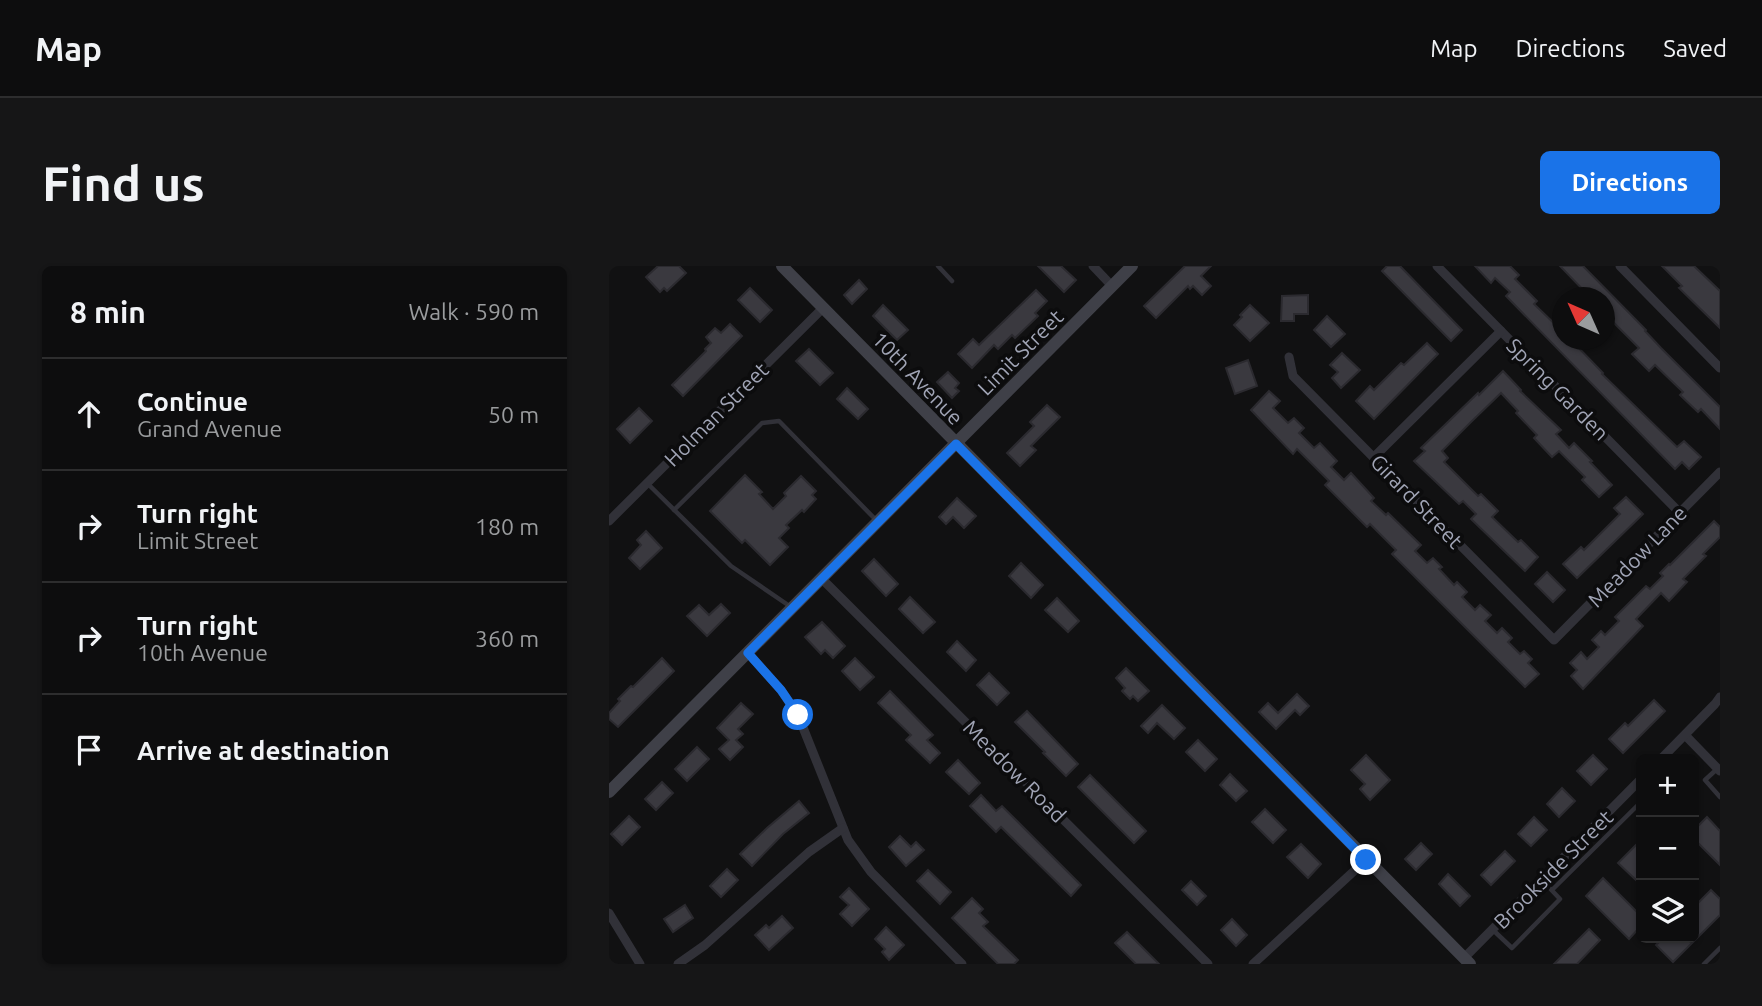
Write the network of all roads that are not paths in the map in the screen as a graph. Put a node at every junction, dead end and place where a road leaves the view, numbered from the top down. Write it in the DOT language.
graph roads {
  1 [pos="782,266"];
  2 [pos="939,266"];
  3 [pos="1093,266"];
  4 [pos="1132,266"];
  5 [pos="1437,266"];
  6 [pos="1620,266"];
  7 [pos="952,281"];
  8 [pos="1112,286"];
  9 [pos="823,308"];
  10 [pos="1501,331"];
  11 [pos="1289,357"];
  12 [pos="1720,368"];
  13 [pos="956,444"];
  14 [pos="1374,457"];
  15 [pos="1720,472"];
  16 [pos="647,483"];
  17 [pos="674,510"];
  18 [pos="1679,512"];
  19 [pos="609,521"];
  20 [pos="878,522"];
  21 [pos="821,578"];
  22 [pos="792,608"];
  23 [pos="1554,640"];
  24 [pos="748,653"];
  25 [pos="1720,697"];
  26 [pos="1685,735"];
  27 [pos="1666,754"];
  28 [pos="1719,770"];
  29 [pos="1636,784"];
  30 [pos="609,792"];
  31 [pos="1720,797"];
  32 [pos="1636,807"];
  33 [pos="843,828"];
  34 [pos="1366,860"];
  35 [pos="1542,880"];
  36 [pos="1552,890"];
  37 [pos="609,913"];
  38 [pos="1493,929"];
  39 [pos="1720,948"];
  40 [pos="1467,961"];
  41 [pos="640,964"];
  42 [pos="678,964"];
  43 [pos="962,964"];
  44 [pos="1208,964"];
  45 [pos="1253,964"];
  46 [pos="1704,964"];
  1 -- 9 [label="street, 10th Avenue"];
  2 -- 7 [label="lane"];
  3 -- 8 [label="street"];
  4 -- 8 [label="street, Limit Street"];
  5 -- 10 [label="street, Spring Garden"];
  6 -- 12 [label="street"];
  8 -- 13 [label="street, Limit Street"];
  9 -- 13 [label="street, 10th Avenue"];
  9 -- 16 [label="street, Holman Street"];
  10 -- 14 [label="street"];
  10 -- 18 [label="street, Spring Garden"];
  11 -- 14 [label="street, Girard Street"];
  13 -- 20 [label="street, Limit Street"];
  13 -- 34 [label="street, 10th Avenue"];
  14 -- 23 [label="street, Girard Street"];
  15 -- 18 [label="street, Meadow Lane"];
  16 -- 17 [label="lane"];
  16 -- 19 [label="street, Holman Street"];
  17 -- 20 [label="lane"];
  17 -- 22 [label="lane"];
  18 -- 23 [label="street, Meadow Lane"];
  20 -- 21 [label="street, Limit Street"];
  21 -- 22 [label="street, Limit Street"];
  21 -- 44 [label="street, Meadow Road"];
  22 -- 24 [label="street, Limit Street"];
  24 -- 30 [label="street, Limit Street"];
  24 -- 33 [label="street"];
  25 -- 26 [label="street"];
  26 -- 27 [label="street"];
  26 -- 28 [label="street"];
  28 -- 31 [label="lane"];
  29 -- 35 [label="street, Brookside Street"];
  32 -- 36 [label="lane"];
  33 -- 42 [label="street"];
  33 -- 43 [label="street"];
  34 -- 40 [label="street, 10th Avenue"];
  34 -- 45 [label="street"];
  35 -- 36 [label="lane"];
  35 -- 38 [label="street, Brookside Street"];
  36 -- 38 [label="lane"];
  37 -- 41 [label="street"];
  38 -- 40 [label="street, Brookside Street"];
  39 -- 46 [label="lane"];
}
